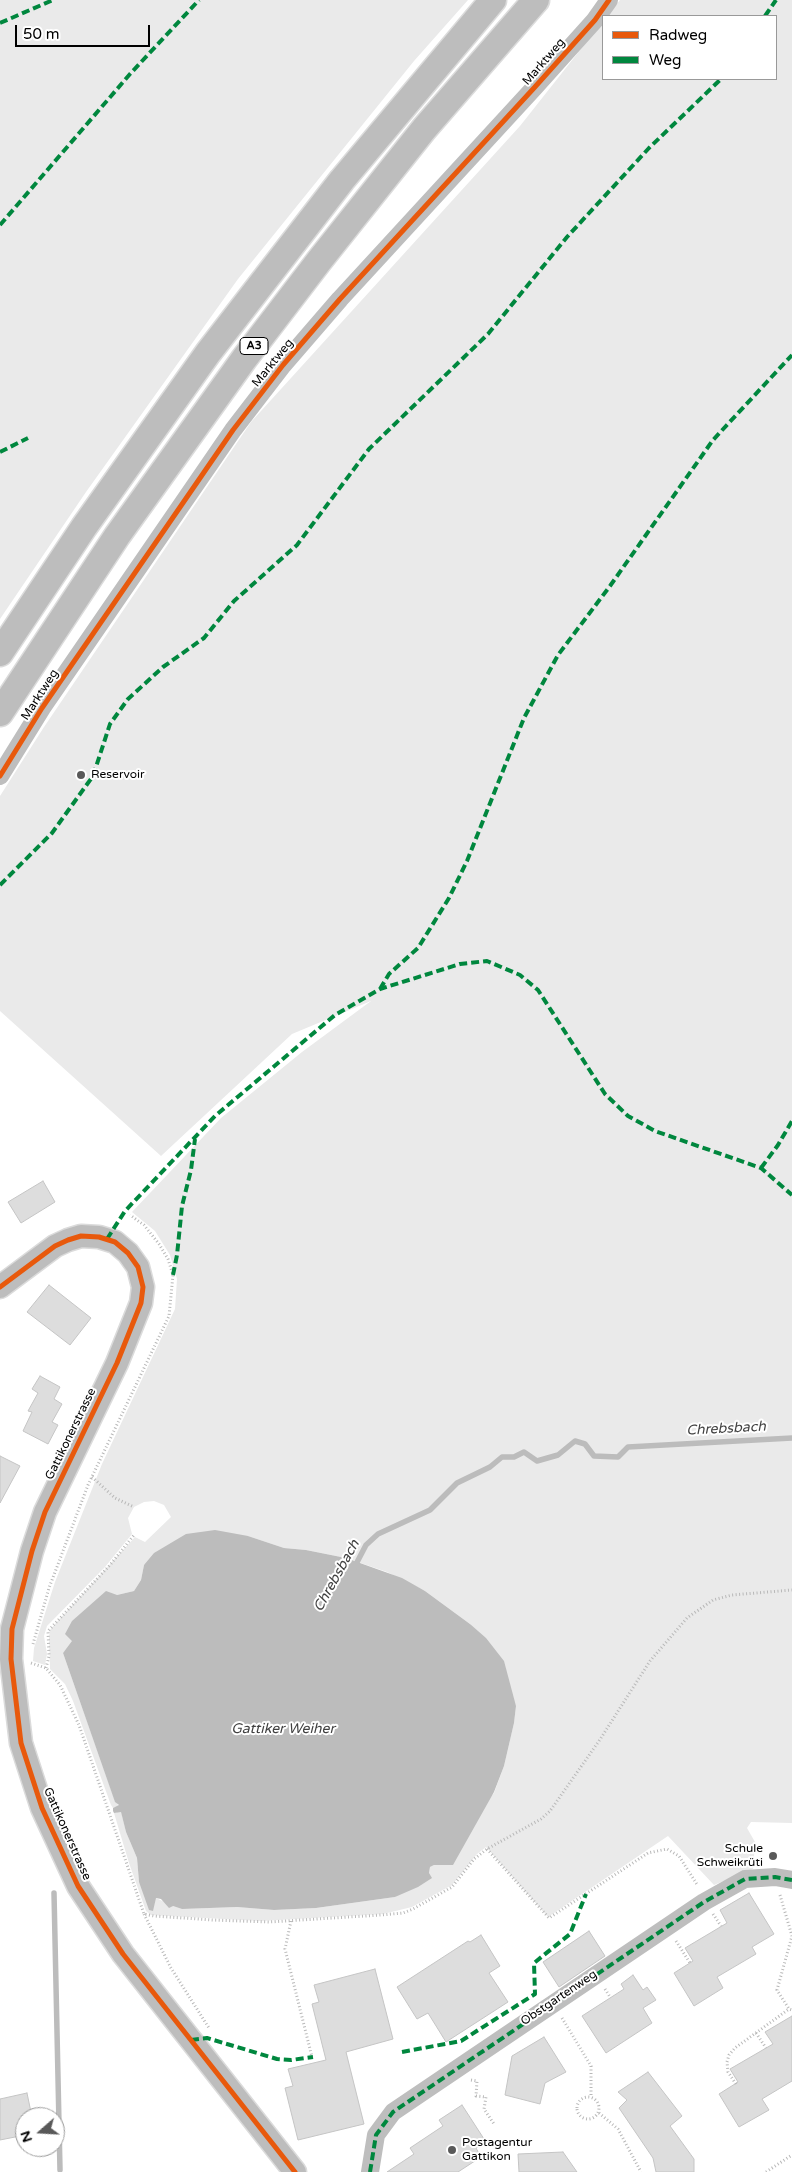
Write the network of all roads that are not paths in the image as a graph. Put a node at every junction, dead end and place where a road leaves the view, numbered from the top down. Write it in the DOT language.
graph roads {
  1 [pos="493,0"];
  2 [pos="536,0"];
  3 [pos="609,0"];
  4 [pos="0,653"];
  5 [pos="0,714"];
  6 [pos="0,776"];
  7 [pos="0,1287"];
  8 [pos="14,1670"];
  9 [pos="783,1878"];
  10 [pos="295,2172"];
  11 [pos="370,2172"];
  1 -- 4 [label="highway, A3"];
  2 -- 5 [label="highway, A3"];
  3 -- 6 [label="street, Marktweg"];
  7 -- 8 [label="main road, Gattikonerstrasse"];
  8 -- 10 [label="main road, Gattikonerstrasse"];
  9 -- 11 [label="street, Obstgartenweg"];
}
